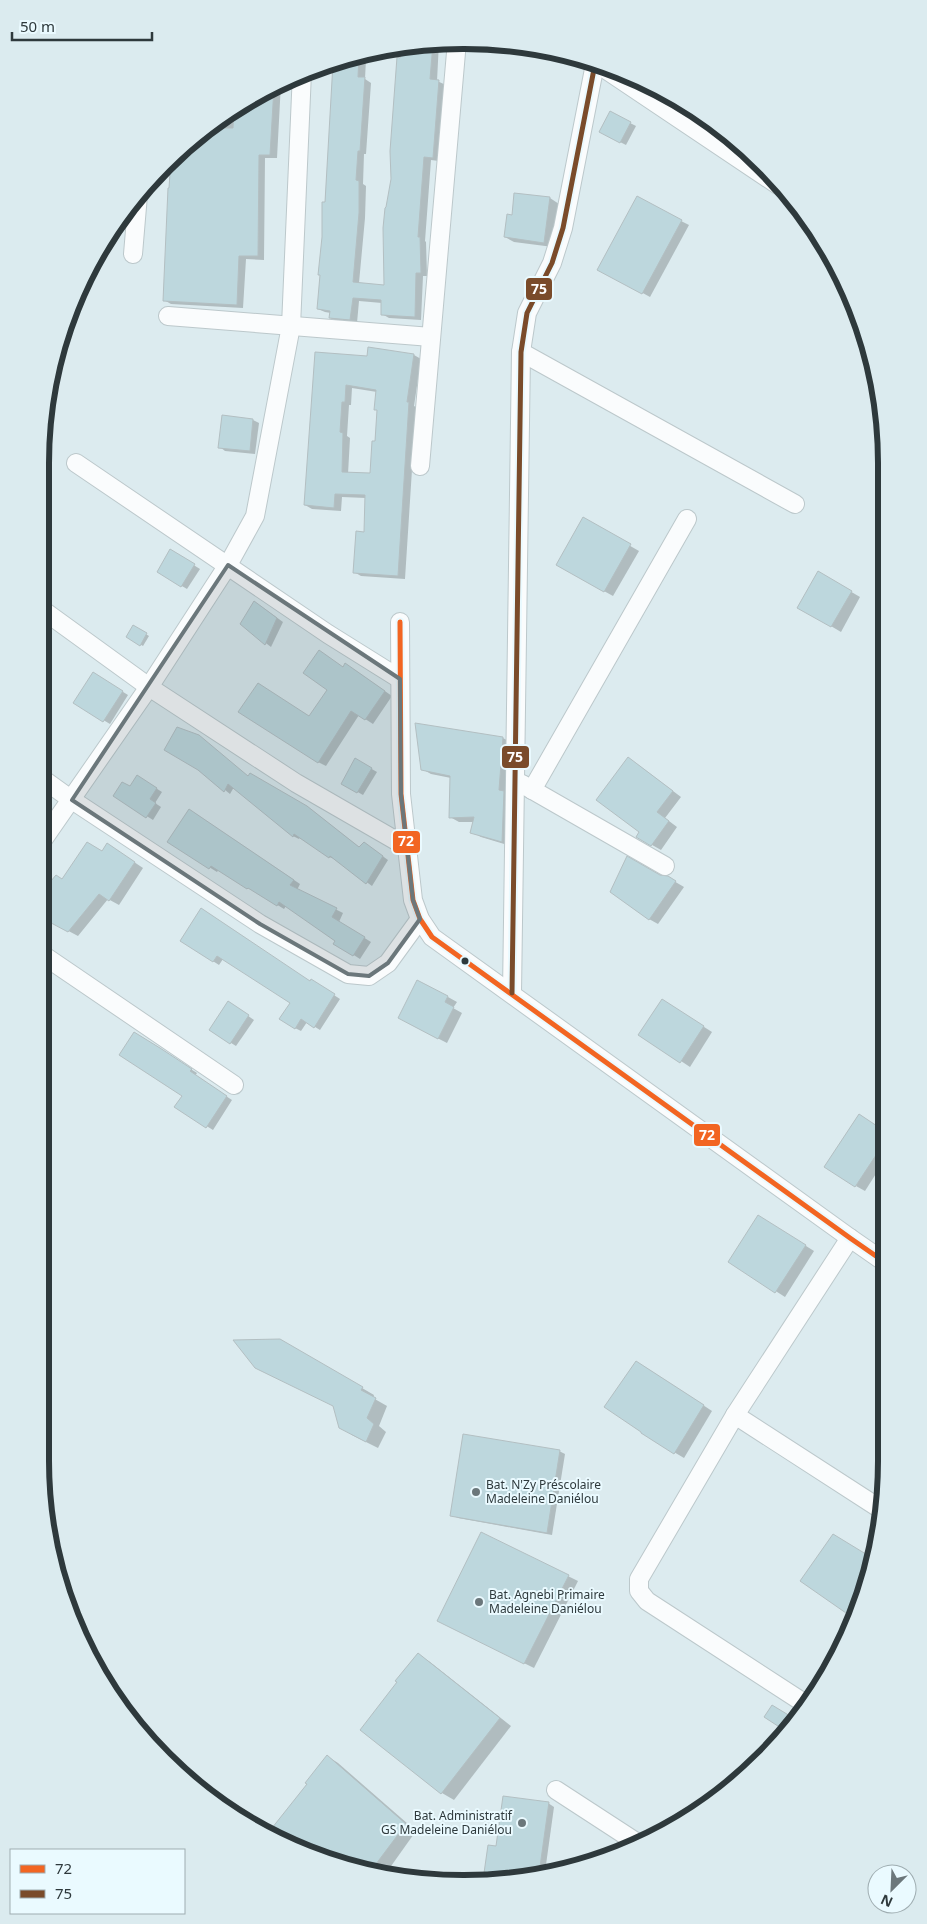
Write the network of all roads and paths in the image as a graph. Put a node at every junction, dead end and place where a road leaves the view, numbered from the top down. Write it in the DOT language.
graph roads {
  1 [pos="456,49"];
  2 [pos="594,70"];
  3 [pos="302,82"];
  4 [pos="627,82"];
  5 [pos="726,143"];
  6 [pos="137,208"];
  7 [pos="133,254"];
  8 [pos="168,316"];
  9 [pos="291,326"];
  10 [pos="431,337"];
  11 [pos="521,352"];
  12 [pos="76,463"];
  13 [pos="420,466"];
  14 [pos="796,504"];
  15 [pos="687,520"];
  16 [pos="228,565"];
  17 [pos="49,615"];
  18 [pos="400,622"];
  19 [pos="400,679"];
  20 [pos="149,687"];
  21 [pos="515,780"];
  22 [pos="49,783"];
  23 [pos="532,790"];
  24 [pos="72,800"];
  25 [pos="49,832"];
  26 [pos="407,847"];
  27 [pos="665,866"];
  28 [pos="420,919"];
  29 [pos="49,959"];
  30 [pos="512,993"];
  31 [pos="234,1085"];
  32 [pos="850,1238"];
  33 [pos="878,1257"];
  34 [pos="735,1415"];
  35 [pos="876,1506"];
  36 [pos="801,1701"];
  37 [pos="556,1790"];
  38 [pos="632,1839"];
  1 -- 10 [label="street"];
  2 -- 11 [label="street"];
  3 -- 9 [label="street"];
  4 -- 5 [label="street"];
  6 -- 7 [label="street"];
  8 -- 9 [label="street"];
  9 -- 10 [label="street"];
  9 -- 16 [label="street"];
  10 -- 13 [label="street"];
  11 -- 14 [label="street"];
  11 -- 21 [label="street"];
  12 -- 16 [label="street"];
  15 -- 23 [label="street"];
  16 -- 19 [label="street"];
  16 -- 20 [label="street"];
  17 -- 20 [label="street"];
  18 -- 19 [label="street"];
  19 -- 26 [label="street"];
  20 -- 24 [label="street"];
  20 -- 26 [label="street"];
  21 -- 23 [label="street"];
  21 -- 30 [label="street"];
  22 -- 24 [label="street"];
  23 -- 27 [label="street"];
  24 -- 25 [label="street"];
  24 -- 28 [label="street"];
  26 -- 28 [label="street"];
  28 -- 30 [label="street"];
  29 -- 31 [label="street"];
  30 -- 32 [label="street"];
  32 -- 33 [label="street"];
  32 -- 34 [label="street"];
  34 -- 35 [label="street"];
  34 -- 36 [label="street"];
  37 -- 38 [label="street"];
}
